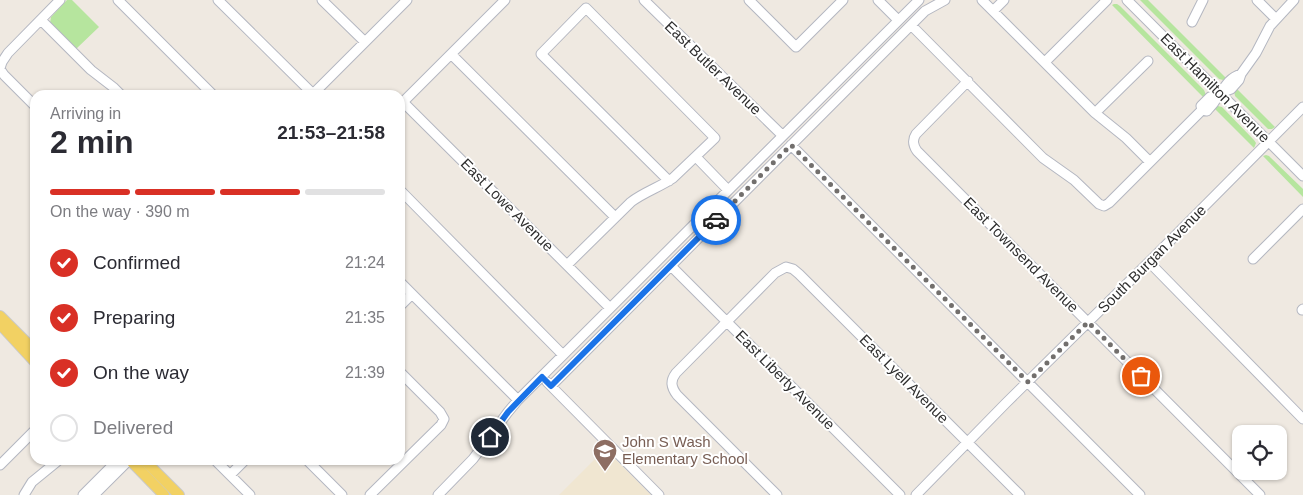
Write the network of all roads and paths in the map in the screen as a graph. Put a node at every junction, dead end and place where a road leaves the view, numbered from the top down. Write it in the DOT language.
graph roads {
  1 [pos="60,0"];
  2 [pos="118,0"];
  3 [pos="218,0"];
  4 [pos="322,0"];
  5 [pos="407,0"];
  6 [pos="505,0"];
  7 [pos="644,0"];
  8 [pos="749,0"];
  9 [pos="843,0"];
  10 [pos="878,0"];
  11 [pos="887,0"];
  12 [pos="919,0"];
  13 [pos="945,0"];
  14 [pos="982,0"];
  15 [pos="1004,0"];
  16 [pos="1107,0"];
  17 [pos="1127,0"];
  18 [pos="1203,0"];
  19 [pos="1257,0"];
  20 [pos="1294,0"];
  21 [pos="993,11"];
  22 [pos="900,18"];
  23 [pos="1276,19"];
  24 [pos="41,20"];
  25 [pos="1192,22"];
  26 [pos="911,25"];
  27 [pos="365,42"];
  28 [pos="451,54"];
  29 [pos="1148,61"];
  30 [pos="1044,62"];
  31 [pos="0,68"];
  32 [pos="968,81"];
  33 [pos="116,90"];
  34 [pos="208,90"];
  35 [pos="308,90"];
  36 [pos="316,90"];
  37 [pos="1220,93"];
  38 [pos="405,100"];
  39 [pos="30,101"];
  40 [pos="405,106"];
  41 [pos="1303,108"];
  42 [pos="1095,113"];
  43 [pos="782,136"];
  44 [pos="1268,142"];
  45 [pos="791,145"];
  46 [pos="696,157"];
  47 [pos="1150,162"];
  48 [pos="1303,176"];
  49 [pos="668,181"];
  50 [pos="728,190"];
  51 [pos="405,195"];
  52 [pos="1303,209"];
  53 [pos="615,217"];
  54 [pos="1253,259"];
  55 [pos="1149,262"];
  56 [pos="567,265"];
  57 [pos="671,266"];
  58 [pos="405,287"];
  59 [pos="412,294"];
  60 [pos="405,301"];
  61 [pos="610,308"];
  62 [pos="0,316"];
  63 [pos="727,322"];
  64 [pos="1088,322"];
  65 [pos="0,324"];
  66 [pos="30,354"];
  67 [pos="30,355"];
  68 [pos="563,355"];
  69 [pos="405,377"];
  70 [pos="542,377"];
  71 [pos="1028,382"];
  72 [pos="551,386"];
  73 [pos="518,400"];
  74 [pos="1303,419"];
  75 [pos="30,435"];
  76 [pos="968,443"];
  77 [pos="405,457"];
  78 [pos="0,465"];
  79 [pos="53,465"];
  80 [pos="113,465"];
  81 [pos="124,465"];
  82 [pos="134,465"];
  83 [pos="149,465"];
  84 [pos="220,465"];
  85 [pos="240,465"];
  86 [pos="313,465"];
  87 [pos="396,465"];
  88 [pos="230,475"];
  89 [pos="24,495"];
  90 [pos="83,495"];
  91 [pos="94,495"];
  92 [pos="164,495"];
  93 [pos="179,495"];
  94 [pos="250,495"];
  95 [pos="342,495"];
  96 [pos="370,495"];
  97 [pos="438,495"];
  98 [pos="659,495"];
  99 [pos="777,495"];
  100 [pos="900,495"];
  101 [pos="916,495"];
  102 [pos="1020,495"];
  103 [pos="1140,495"];
  104 [pos="1260,495"];
  1 -- 24 [label="street"];
  2 -- 34 [label="street"];
  3 -- 35 [label="street"];
  4 -- 27 [label="street"];
  5 -- 27 [label="street"];
  6 -- 28 [label="street"];
  7 -- 43 [label="street, East Butler Avenue"];
  8 -- 9 [label="street"];
  10 -- 22 [label="street"];
  11 -- 22 [label="street"];
  12 -- 22 [label="street"];
  13 -- 26 [label="street"];
  14 -- 21 [label="street"];
  15 -- 21 [label="street"];
  16 -- 30 [label="street"];
  17 -- 37 [label="street, East Hamilton Avenue"];
  18 -- 25 [label="street"];
  19 -- 23 [label="street"];
  20 -- 23 [label="street"];
  21 -- 30 [label="street"];
  22 -- 43 [label="street"];
  23 -- 37 [label="street"];
  24 -- 31 [label="street"];
  24 -- 33 [label="street"];
  26 -- 32 [label="street"];
  26 -- 45 [label="street"];
  27 -- 36 [label="street"];
  28 -- 38 [label="street"];
  28 -- 53 [label="street"];
  29 -- 42 [label="street"];
  30 -- 42 [label="street"];
  31 -- 39 [label="street"];
  32 -- 47 [label="street"];
  32 -- 64 [label="street, East Townsend Avenue"];
  37 -- 44 [label="street, East Hamilton Avenue"];
  37 -- 47 [label="street"];
  40 -- 56 [label="street, East Lowe Avenue"];
  41 -- 44 [label="street, South Burgan Avenue"];
  42 -- 47 [label="street"];
  43 -- 50 [label="street"];
  44 -- 48 [label="street, East Hamilton Avenue"];
  44 -- 55 [label="street, South Burgan Avenue"];
  45 -- 57 [label="street"];
  45 -- 71 [label="street"];
  46 -- 49 [label="street"];
  46 -- 49 [label="street"];
  46 -- 50 [label="street"];
  49 -- 53 [label="street"];
  50 -- 61 [label="street"];
  51 -- 68 [label="street"];
  52 -- 54 [label="street"];
  53 -- 56 [label="street"];
  55 -- 64 [label="street, South Burgan Avenue"];
  55 -- 74 [label="street"];
  56 -- 61 [label="street, East Lowe Avenue"];
  57 -- 63 [label="street, East Liberty Avenue"];
  57 -- 72 [label="street"];
  58 -- 59 [label="street"];
  59 -- 60 [label="street"];
  59 -- 73 [label="street"];
  61 -- 68 [label="street"];
  62 -- 66 [label="main road"];
  63 -- 76 [label="street, East Lyell Avenue"];
  63 -- 99 [label="street"];
  63 -- 100 [label="street, East Liberty Avenue"];
  64 -- 71 [label="street, South Burgan Avenue"];
  64 -- 104 [label="street, East Townsend Avenue"];
  65 -- 67 [label="main road"];
  68 -- 70 [label="street"];
  69 -- 77 [label="street"];
  70 -- 72 [label="street"];
  70 -- 73 [label="street"];
  71 -- 76 [label="street, South Burgan Avenue"];
  71 -- 103 [label="street"];
  72 -- 98 [label="street"];
  73 -- 97 [label="street"];
  75 -- 78 [label="street"];
  76 -- 101 [label="street, South Burgan Avenue"];
  76 -- 102 [label="street, East Lyell Avenue"];
  79 -- 89 [label="street"];
  80 -- 90 [label="street"];
  81 -- 91 [label="street"];
  82 -- 92 [label="main road"];
  83 -- 93 [label="main road"];
  84 -- 88 [label="street"];
  85 -- 88 [label="street"];
  86 -- 95 [label="street"];
  87 -- 96 [label="street"];
  88 -- 94 [label="street"];
}
